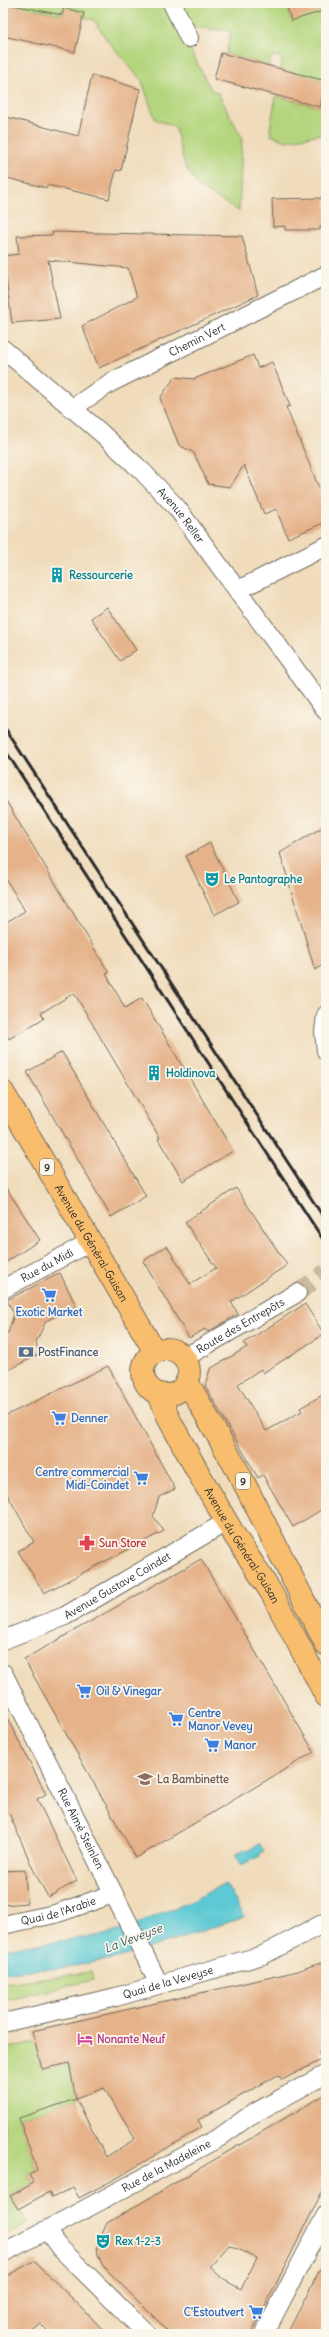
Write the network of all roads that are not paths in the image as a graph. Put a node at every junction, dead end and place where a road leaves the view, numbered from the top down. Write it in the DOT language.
graph roads {
  1 [pos="172,3"];
  2 [pos="190,38"];
  3 [pos="324,280"];
  4 [pos="3,348"];
  5 [pos="70,409"];
  6 [pos="326,546"];
  7 [pos="238,590"];
  8 [pos="326,711"];
  9 [pos="326,1015"];
  10 [pos="326,1051"];
  11 [pos="3,1092"];
  12 [pos="90,1242"];
  13 [pos="3,1289"];
  14 [pos="297,1293"];
  15 [pos="155,1352"];
  16 [pos="184,1358"];
  17 [pos="187,1381"];
  18 [pos="159,1394"];
  19 [pos="226,1522"];
  20 [pos="3,1640"];
  21 [pos="326,1644"];
  22 [pos="3,1673"];
  23 [pos="326,1696"];
  24 [pos="113,1894"];
  25 [pos="326,1922"];
  26 [pos="3,1925"];
  27 [pos="159,1984"];
  28 [pos="3,2023"];
  29 [pos="326,2074"];
  30 [pos="326,2214"];
  31 [pos="47,2230"];
  32 [pos="3,2253"];
  33 [pos="147,2334"];
  34 [pos="264,2334"];
  1 -- 2 [label="street"];
  3 -- 5 [label="street, Chemin Vert"];
  4 -- 5 [label="street, Avenue Reller"];
  5 -- 7 [label="street, Avenue Reller"];
  6 -- 7 [label="street"];
  7 -- 8 [label="street, Avenue Reller"];
  9 -- 10 [label="street"];
  11 -- 12 [label="main road, Avenue du Général-Guisan / 9"];
  12 -- 13 [label="street, Rue du Midi"];
  12 -- 15 [label="main road, Avenue du Général-Guisan / 9"];
  14 -- 16 [label="street, Route des Entrepôts"];
  15 -- 16 [label="main road"];
  15 -- 18 [label="main road"];
  16 -- 17 [label="main road"];
  17 -- 18 [label="main road"];
  17 -- 21 [label="main road, 9"];
  18 -- 19 [label="main road, Avenue du Général-Guisan"];
  19 -- 20 [label="street, Avenue Gustave Coindet"];
  19 -- 23 [label="main road, Avenue du Général-Guisan"];
  22 -- 24 [label="street, Rue Aimé Steinlen"];
  24 -- 26 [label="street, Quai de l'Arabie"];
  24 -- 27 [label="street, Rue Aimé Steinlen"];
  25 -- 27 [label="street, Quai de la Veveyse"];
  27 -- 28 [label="street, Quai de la Veveyse"];
  29 -- 31 [label="street, Rue de la Madeleine"];
  30 -- 34 [label="street"];
  31 -- 32 [label="street, Rue de la Madeleine"];
  31 -- 33 [label="street"];
}
